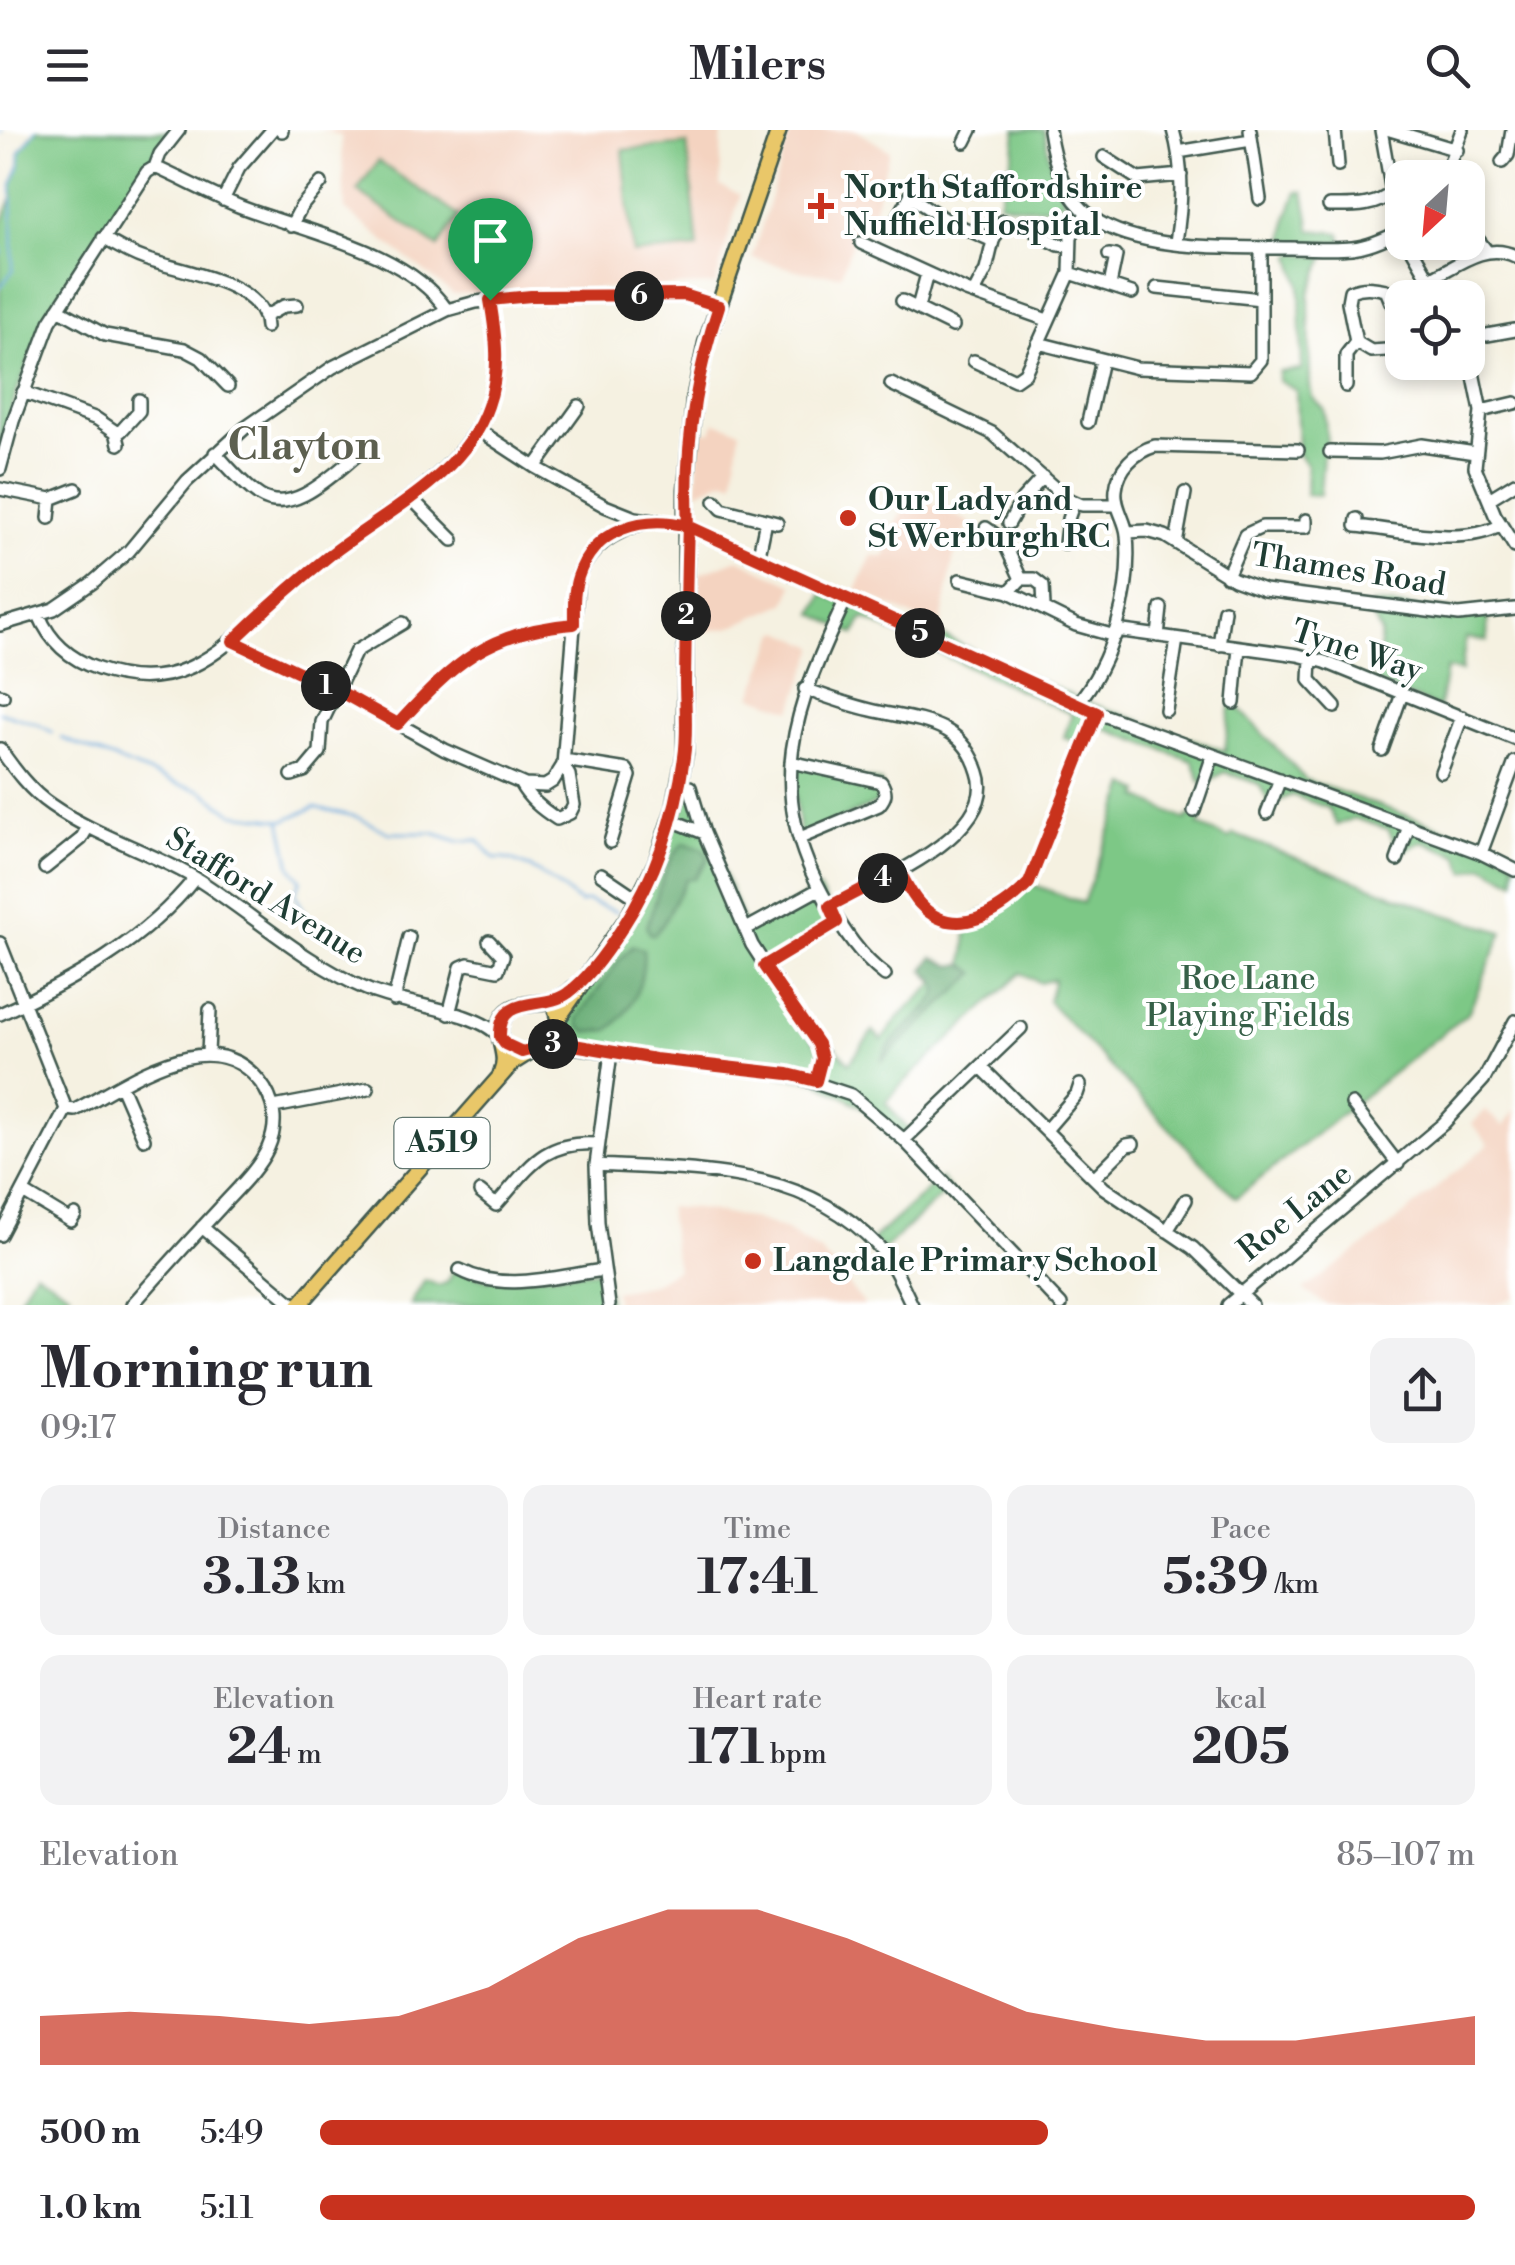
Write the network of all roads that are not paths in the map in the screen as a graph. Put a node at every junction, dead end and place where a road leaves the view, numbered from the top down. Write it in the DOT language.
graph roads {
  1 [pos="178,130"];
  2 [pos="272,130"];
  3 [pos="778,130"];
  4 [pos="1050,130"];
  5 [pos="1173,130"];
  6 [pos="1334,130"];
  7 [pos="1381,130"];
  8 [pos="1390,130"];
  9 [pos="1462,130"];
  10 [pos="1512,130"];
  11 [pos="1251,135"];
  12 [pos="1457,150"];
  13 [pos="1178,152"];
  14 [pos="1104,157"];
  15 [pos="1452,160"];
  16 [pos="1502,162"];
  17 [pos="1338,165"];
  18 [pos="156,167"];
  19 [pos="1181,175"];
  20 [pos="920,178"];
  21 [pos="323,183"];
  22 [pos="1256,195"];
  23 [pos="910,198"];
  24 [pos="222,200"];
  25 [pos="1328,206"];
  26 [pos="1087,213"];
  27 [pos="897,220"];
  28 [pos="1003,221"];
  29 [pos="291,226"];
  30 [pos="1037,234"];
  31 [pos="104,238"];
  32 [pos="993,240"];
  33 [pos="1385,240"];
  34 [pos="1176,242"];
  35 [pos="861,244"];
  36 [pos="1070,246"];
  37 [pos="1261,249"];
  38 [pos="1486,250"];
  39 [pos="1114,252"];
  40 [pos="1515,256"];
  41 [pos="1419,260"];
  42 [pos="1070,273"];
  43 [pos="926,274"];
  44 [pos="1430,279"];
  45 [pos="1110,286"];
  46 [pos="1385,290"];
  47 [pos="1163,291"];
  48 [pos="1132,293"];
  49 [pos="974,294"];
  50 [pos="490,300"];
  51 [pos="1261,300"];
  52 [pos="902,301"];
  53 [pos="289,302"];
  54 [pos="719,306"];
  55 [pos="918,307"];
  56 [pos="58,309"];
  57 [pos="447,310"];
  58 [pos="1047,320"];
  59 [pos="953,326"];
  60 [pos="1493,330"];
  61 [pos="1515,330"];
  62 [pos="1356,342"];
  63 [pos="1038,343"];
  64 [pos="1385,350"];
  65 [pos="1102,360"];
  66 [pos="974,361"];
  67 [pos="1475,380"];
  68 [pos="890,384"];
  69 [pos="229,386"];
  70 [pos="1346,386"];
  71 [pos="23,392"];
  72 [pos="1515,402"];
  73 [pos="578,406"];
  74 [pos="143,407"];
  75 [pos="1481,411"];
  76 [pos="1088,422"];
  77 [pos="477,429"];
  78 [pos="216,452"];
  79 [pos="362,452"];
  80 [pos="1291,453"];
  81 [pos="1475,453"];
  82 [pos="1336,455"];
  83 [pos="535,467"];
  84 [pos="0,469"];
  85 [pos="1043,477"];
  86 [pos="1515,483"];
  87 [pos="68,487"];
  88 [pos="0,488"];
  89 [pos="1185,492"];
  90 [pos="410,496"];
  91 [pos="51,500"];
  92 [pos="715,500"];
  93 [pos="1489,500"];
  94 [pos="1074,502"];
  95 [pos="1117,506"];
  96 [pos="621,513"];
  97 [pos="50,518"];
  98 [pos="1357,519"];
  99 [pos="650,520"];
  100 [pos="1009,524"];
  101 [pos="688,526"];
  102 [pos="1501,526"];
  103 [pos="1303,527"];
  104 [pos="986,528"];
  105 [pos="621,530"];
  106 [pos="1127,532"];
  107 [pos="453,540"];
  108 [pos="1176,543"];
  109 [pos="1065,544"];
  110 [pos="1515,547"];
  111 [pos="758,558"];
  112 [pos="1227,576"];
  113 [pos="1021,579"];
  114 [pos="960,580"];
  115 [pos="1008,592"];
  116 [pos="846,598"];
  117 [pos="1044,608"];
  118 [pos="1515,609"];
  119 [pos="1224,610"];
  120 [pos="1157,612"];
  121 [pos="38,614"];
  122 [pos="403,623"];
  123 [pos="0,624"];
  124 [pos="574,624"];
  125 [pos="1116,633"];
  126 [pos="1158,636"];
  127 [pos="1177,639"];
  128 [pos="233,641"];
  129 [pos="1219,644"];
  130 [pos="1238,647"];
  131 [pos="1311,658"];
  132 [pos="805,689"];
  133 [pos="337,690"];
  134 [pos="1402,694"];
  135 [pos="1234,702"];
  136 [pos="1076,705"];
  137 [pos="1335,706"];
  138 [pos="1166,710"];
  139 [pos="1097,713"];
  140 [pos="1462,717"];
  141 [pos="398,724"];
  142 [pos="1515,739"];
  143 [pos="0,749"];
  144 [pos="1382,750"];
  145 [pos="1213,755"];
  146 [pos="791,762"];
  147 [pos="1515,762"];
  148 [pos="563,763"];
  149 [pos="13,767"];
  150 [pos="1442,772"];
  151 [pos="292,775"];
  152 [pos="0,776"];
  153 [pos="1280,779"];
  154 [pos="520,783"];
  155 [pos="690,787"];
  156 [pos="1194,811"];
  157 [pos="1267,813"];
  158 [pos="673,814"];
  159 [pos="1409,826"];
  160 [pos="88,827"];
  161 [pos="704,833"];
  162 [pos="800,838"];
  163 [pos="610,842"];
  164 [pos="1481,852"];
  165 [pos="1397,860"];
  166 [pos="46,868"];
  167 [pos="899,870"];
  168 [pos="1515,870"];
  169 [pos="601,874"];
  170 [pos="195,878"];
  171 [pos="819,889"];
  172 [pos="638,899"];
  173 [pos="830,906"];
  174 [pos="837,922"];
  175 [pos="746,928"];
  176 [pos="409,937"];
  177 [pos="489,941"];
  178 [pos="0,942"];
  179 [pos="764,966"];
  180 [pos="885,976"];
  181 [pos="580,982"];
  182 [pos="394,1000"];
  183 [pos="26,1002"];
  184 [pos="544,1002"];
  185 [pos="210,1010"];
  186 [pos="507,1013"];
  187 [pos="0,1014"];
  188 [pos="449,1014"];
  189 [pos="476,1020"];
  190 [pos="1515,1021"];
  191 [pos="560,1022"];
  192 [pos="1021,1028"];
  193 [pos="502,1039"];
  194 [pos="552,1044"];
  195 [pos="578,1046"];
  196 [pos="530,1051"];
  197 [pos="208,1053"];
  198 [pos="611,1053"];
  199 [pos="982,1068"];
  200 [pos="498,1078"];
  201 [pos="816,1081"];
  202 [pos="121,1086"];
  203 [pos="1080,1086"];
  204 [pos="368,1088"];
  205 [pos="1352,1104"];
  206 [pos="274,1107"];
  207 [pos="66,1109"];
  208 [pos="1046,1130"];
  209 [pos="144,1138"];
  210 [pos="904,1140"];
  211 [pos="597,1144"];
  212 [pos="1133,1144"];
  213 [pos="1398,1164"];
  214 [pos="596,1165"];
  215 [pos="1094,1178"];
  216 [pos="23,1192"];
  217 [pos="480,1192"];
  218 [pos="1186,1200"];
  219 [pos="74,1215"];
  220 [pos="202,1227"];
  221 [pos="1168,1231"];
  222 [pos="0,1235"];
  223 [pos="460,1270"];
  224 [pos="604,1270"];
  225 [pos="1239,1293"];
  226 [pos="132,1305"];
  227 [pos="296,1305"];
  228 [pos="609,1305"];
  229 [pos="912,1305"];
  230 [pos="1061,1305"];
  231 [pos="1228,1305"];
  232 [pos="1252,1305"];
  1 -- 18 [label="street"];
  2 -- 24 [label="street"];
  3 -- 54 [label="main road"];
  4 -- 26 [label="street"];
  5 -- 13 [label="street"];
  6 -- 17 [label="street"];
  7 -- 25 [label="street"];
  8 -- 12 [label="street"];
  9 -- 12 [label="street"];
  10 -- 16 [label="street"];
  11 -- 13 [label="street"];
  11 -- 22 [label="street"];
  12 -- 15 [label="street"];
  13 -- 19 [label="street"];
  14 -- 19 [label="street"];
  18 -- 24 [label="street"];
  18 -- 31 [label="street"];
  19 -- 34 [label="street"];
  20 -- 23 [label="street"];
  21 -- 29 [label="street"];
  23 -- 27 [label="street"];
  23 -- 32 [label="street"];
  24 -- 29 [label="street"];
  26 -- 34 [label="street"];
  26 -- 36 [label="street"];
  28 -- 32 [label="street"];
  29 -- 57 [label="street"];
  30 -- 36 [label="street"];
  31 -- 53 [label="street"];
  31 -- 56 [label="street"];
  32 -- 49 [label="street"];
  33 -- 37 [label="street"];
  34 -- 37 [label="street"];
  35 -- 43 [label="street"];
  36 -- 42 [label="street"];
  37 -- 51 [label="street"];
  38 -- 40 [label="street"];
  38 -- 44 [label="street"];
  39 -- 45 [label="street"];
  41 -- 44 [label="street"];
  42 -- 45 [label="street"];
  42 -- 58 [label="street"];
  43 -- 49 [label="street"];
  43 -- 55 [label="street"];
  45 -- 48 [label="street"];
  46 -- 62 [label="street"];
  47 -- 51 [label="street"];
  49 -- 58 [label="street"];
  50 -- 54 [label="street"];
  50 -- 57 [label="street"];
  50 -- 77 [label="street"];
  51 -- 65 [label="street"];
  52 -- 55 [label="street"];
  54 -- 101 [label="main road"];
  55 -- 59 [label="street"];
  56 -- 69 [label="street"];
  56 -- 71 [label="street"];
  57 -- 78 [label="street"];
  58 -- 63 [label="street"];
  60 -- 61 [label="street"];
  62 -- 64 [label="street"];
  62 -- 70 [label="street"];
  63 -- 65 [label="street"];
  63 -- 66 [label="street"];
  65 -- 76 [label="street"];
  67 -- 75 [label="street"];
  68 -- 85 [label="street"];
  71 -- 74 [label="street"];
  71 -- 84 [label="street"];
  72 -- 75 [label="street"];
  73 -- 83 [label="street"];
  75 -- 81 [label="street"];
  77 -- 83 [label="street"];
  77 -- 90 [label="street"];
  78 -- 79 [label="street"];
  78 -- 121 [label="street"];
  80 -- 95 [label="street"];
  81 -- 82 [label="street"];
  81 -- 93 [label="street"];
  83 -- 96 [label="street"];
  85 -- 94 [label="street"];
  85 -- 100 [label="street"];
  86 -- 93 [label="street"];
  87 -- 91 [label="street"];
  88 -- 91 [label="street"];
  89 -- 108 [label="street"];
  90 -- 107 [label="street"];
  90 -- 128 [label="street"];
  91 -- 97 [label="street"];
  92 -- 111 [label="street"];
  93 -- 102 [label="street"];
  94 -- 95 [label="street"];
  94 -- 109 [label="street"];
  95 -- 106 [label="street"];
  96 -- 99 [label="street"];
  96 -- 105 [label="street"];
  98 -- 102 [label="street"];
  99 -- 101 [label="street"];
  99 -- 105 [label="street"];
  101 -- 111 [label="street"];
  101 -- 158 [label="main road"];
  102 -- 110 [label="street"];
  103 -- 112 [label="street"];
  104 -- 113 [label="street"];
  105 -- 124 [label="street"];
  106 -- 108 [label="street, Thames Road"];
  106 -- 125 [label="street"];
  108 -- 112 [label="street, Thames Road"];
  111 -- 116 [label="street"];
  112 -- 118 [label="street, Thames Road"];
  113 -- 115 [label="street"];
  113 -- 117 [label="street"];
  114 -- 115 [label="street, Tyne Way"];
  115 -- 117 [label="street, Tyne Way"];
  116 -- 132 [label="street"];
  116 -- 136 [label="street"];
  117 -- 125 [label="street, Tyne Way"];
  119 -- 129 [label="street"];
  120 -- 126 [label="street"];
  121 -- 123 [label="street"];
  121 -- 128 [label="street"];
  122 -- 133 [label="street"];
  124 -- 141 [label="street"];
  124 -- 148 [label="street"];
  125 -- 126 [label="street, Tyne Way"];
  125 -- 136 [label="street"];
  126 -- 127 [label="street, Tyne Way"];
  127 -- 129 [label="street, Tyne Way"];
  127 -- 138 [label="street"];
  128 -- 133 [label="street"];
  129 -- 130 [label="street, Tyne Way"];
  130 -- 131 [label="street, Tyne Way"];
  130 -- 135 [label="street"];
  131 -- 134 [label="street, Tyne Way"];
  131 -- 137 [label="street"];
  132 -- 146 [label="street"];
  132 -- 167 [label="street"];
  133 -- 141 [label="street"];
  133 -- 151 [label="street"];
  134 -- 140 [label="street, Tyne Way"];
  134 -- 144 [label="street"];
  136 -- 139 [label="street"];
  139 -- 145 [label="street"];
  139 -- 167 [label="street"];
  140 -- 142 [label="street, Tyne Way"];
  140 -- 150 [label="street"];
  141 -- 154 [label="street"];
  143 -- 149 [label="street, Stafford Avenue"];
  145 -- 153 [label="street"];
  145 -- 156 [label="street"];
  146 -- 162 [label="street"];
  146 -- 162 [label="street"];
  147 -- 164 [label="street"];
  148 -- 154 [label="street"];
  148 -- 154 [label="street"];
  148 -- 163 [label="street"];
  149 -- 152 [label="street"];
  149 -- 160 [label="street, Stafford Avenue"];
  153 -- 157 [label="street"];
  153 -- 159 [label="street"];
  155 -- 161 [label="street"];
  158 -- 161 [label="street"];
  158 -- 172 [label="main road"];
  159 -- 164 [label="street"];
  159 -- 165 [label="street"];
  160 -- 166 [label="street"];
  160 -- 170 [label="street, Stafford Avenue"];
  161 -- 175 [label="street"];
  162 -- 171 [label="street"];
  164 -- 168 [label="street"];
  167 -- 173 [label="street"];
  169 -- 172 [label="street"];
  170 -- 182 [label="street, Stafford Avenue"];
  170 -- 183 [label="street"];
  171 -- 173 [label="street"];
  171 -- 175 [label="street"];
  172 -- 181 [label="main road"];
  173 -- 174 [label="street"];
  174 -- 179 [label="street"];
  174 -- 180 [label="street"];
  175 -- 179 [label="street"];
  176 -- 182 [label="street"];
  177 -- 188 [label="street"];
  178 -- 183 [label="street"];
  179 -- 201 [label="street"];
  181 -- 184 [label="main road"];
  181 -- 191 [label="main road"];
  182 -- 188 [label="street, Stafford Avenue"];
  183 -- 187 [label="street"];
  183 -- 207 [label="street"];
  184 -- 186 [label="main road"];
  184 -- 191 [label="main road"];
  185 -- 197 [label="street"];
  186 -- 189 [label="street, Stafford Avenue"];
  186 -- 193 [label="main road, A519"];
  188 -- 189 [label="street, Stafford Avenue"];
  189 -- 193 [label="street, Stafford Avenue"];
  190 -- 213 [label="street, Roe Lane"];
  191 -- 194 [label="main road"];
  191 -- 195 [label="street"];
  192 -- 199 [label="street"];
  193 -- 196 [label="main road"];
  193 -- 200 [label="main road, A519"];
  194 -- 195 [label="street"];
  194 -- 196 [label="main road, A519"];
  195 -- 198 [label="street"];
  196 -- 200 [label="main road, A519"];
  197 -- 202 [label="street"];
  197 -- 206 [label="street"];
  198 -- 201 [label="street"];
  198 -- 211 [label="street"];
  199 -- 208 [label="street"];
  199 -- 210 [label="street"];
  200 -- 227 [label="main road, A519"];
  201 -- 210 [label="street"];
  202 -- 207 [label="street"];
  202 -- 209 [label="street"];
  203 -- 208 [label="street"];
  204 -- 206 [label="street"];
  205 -- 213 [label="street, Roe Lane"];
  206 -- 220 [label="street"];
  207 -- 216 [label="street"];
  208 -- 215 [label="street"];
  210 -- 230 [label="street"];
  211 -- 214 [label="street"];
  211 -- 217 [label="street"];
  212 -- 215 [label="street"];
  213 -- 225 [label="street, Roe Lane"];
  214 -- 224 [label="street"];
  214 -- 229 [label="street"];
  215 -- 221 [label="street"];
  216 -- 219 [label="street"];
  216 -- 222 [label="street"];
  218 -- 221 [label="street"];
  220 -- 226 [label="street"];
  220 -- 227 [label="street"];
  221 -- 225 [label="street"];
  223 -- 224 [label="street"];
  224 -- 228 [label="street"];
  225 -- 231 [label="street, Roe Lane"];
  225 -- 232 [label="street"];
}
